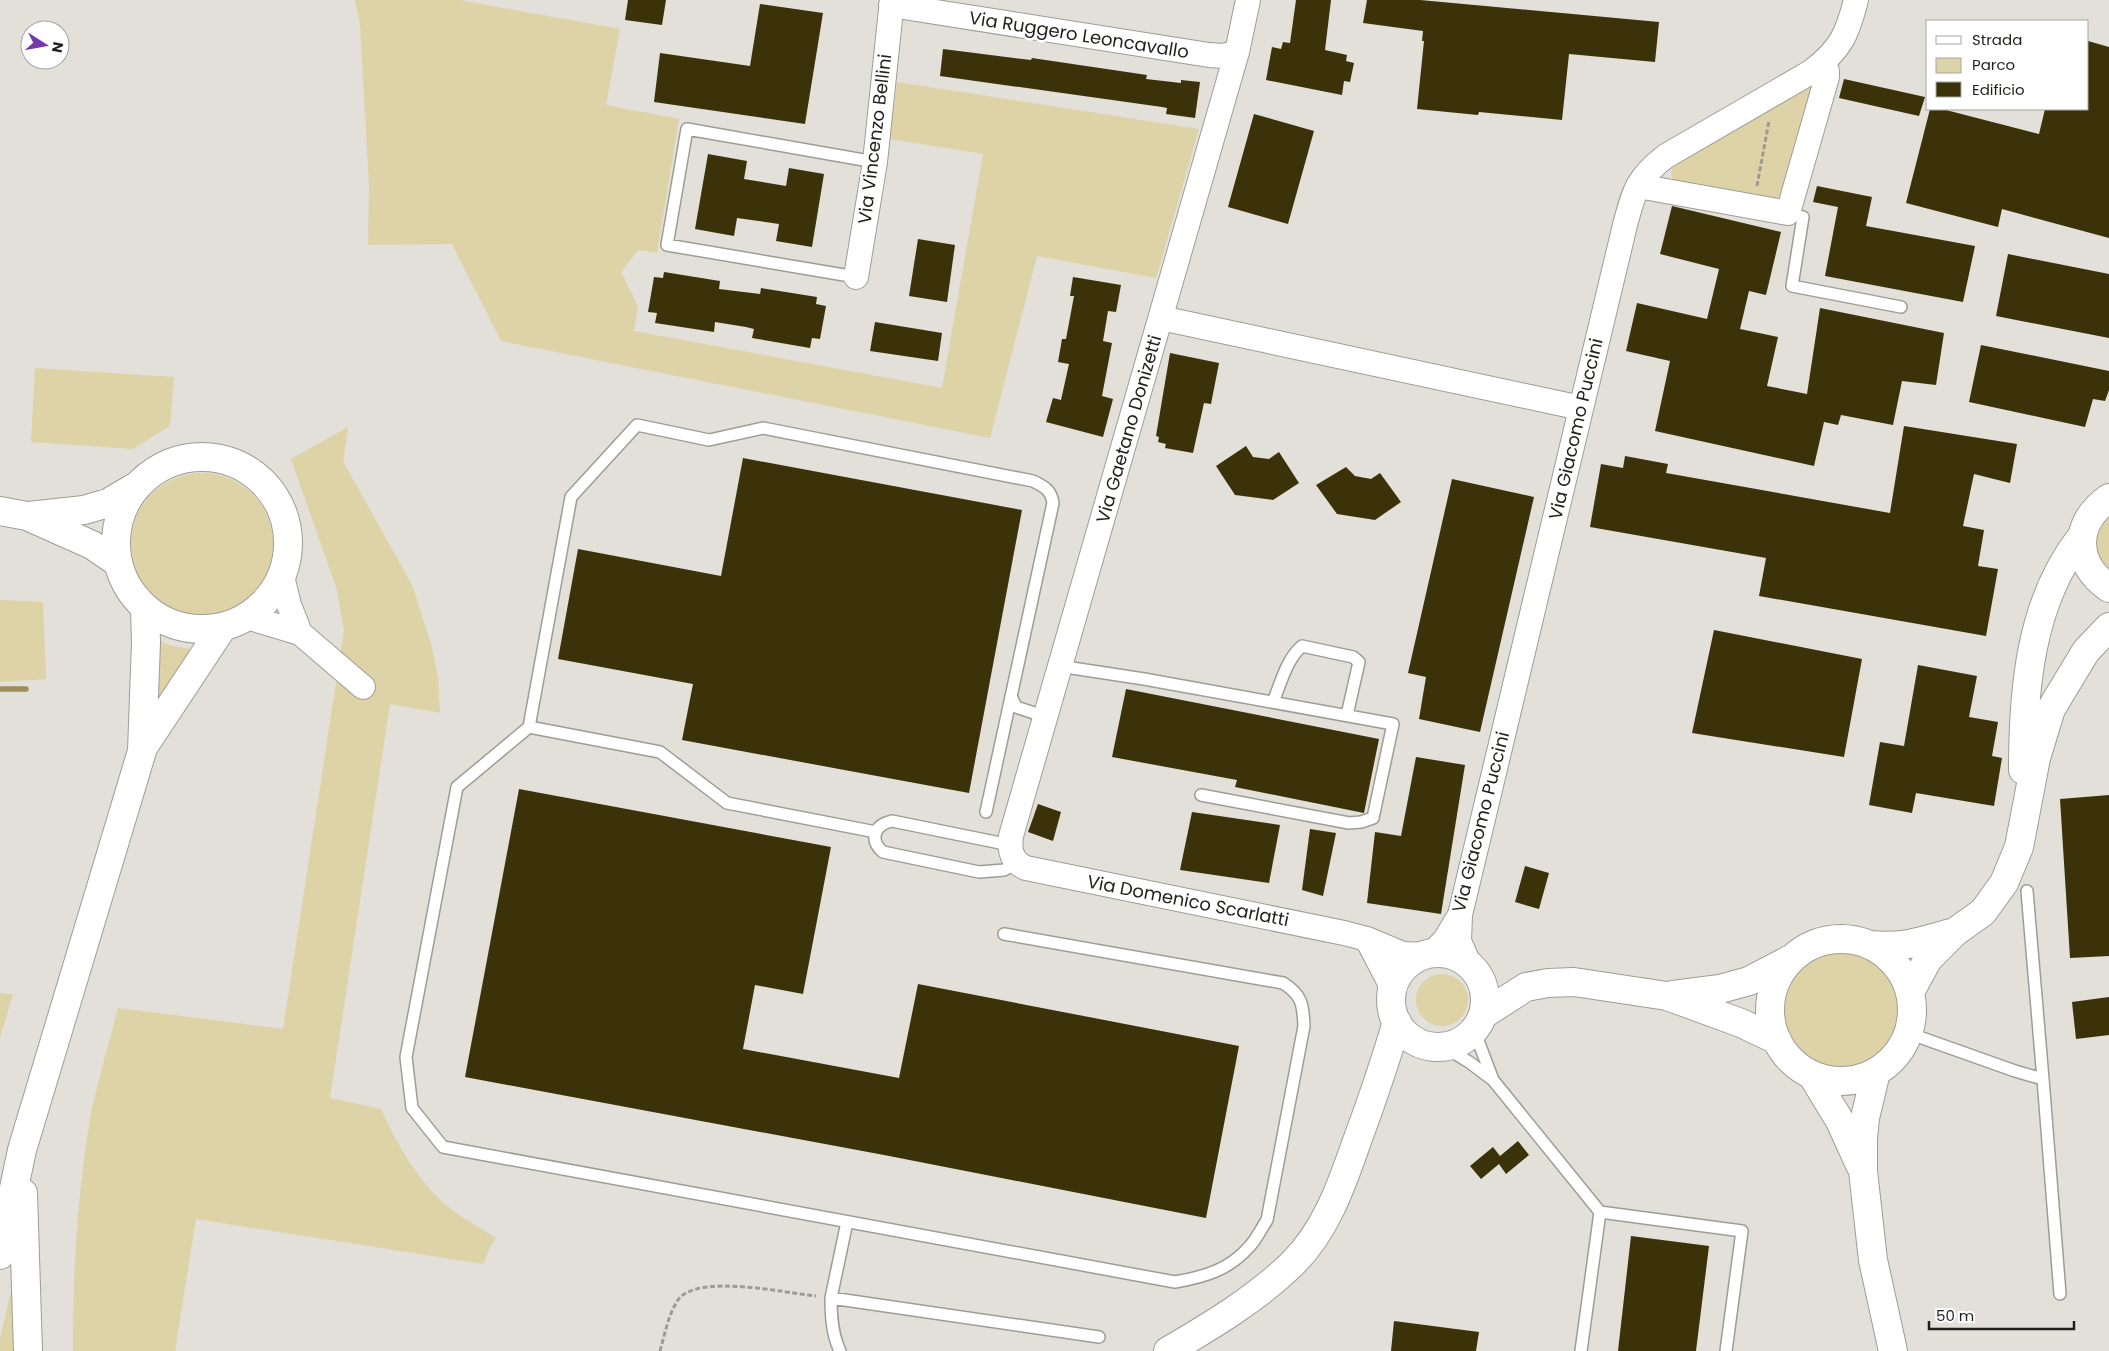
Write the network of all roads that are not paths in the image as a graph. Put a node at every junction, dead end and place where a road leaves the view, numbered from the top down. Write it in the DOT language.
graph roads {
  1 [pos="1248,0"];
  2 [pos="1856,0"];
  3 [pos="891,3"];
  4 [pos="1237,52"];
  5 [pos="1825,61"];
  6 [pos="875,162"];
  7 [pos="1638,186"];
  8 [pos="1788,212"];
  9 [pos="856,277"];
  10 [pos="1901,306"];
  11 [pos="1161,318"];
  12 [pos="1582,408"];
  13 [pos="136,486"];
  14 [pos="2109,498"];
  15 [pos="0,511"];
  16 [pos="27,516"];
  17 [pos="2082,536"];
  18 [pos="117,562"];
  19 [pos="282,576"];
  20 [pos="2109,588"];
  21 [pos="145,609"];
  22 [pos="248,617"];
  23 [pos="2109,627"];
  24 [pos="222,628"];
  25 [pos="300,633"];
  26 [pos="1060,666"];
  27 [pos="363,687"];
  28 [pos="1011,696"];
  29 [pos="1273,702"];
  30 [pos="1347,715"];
  31 [pos="1046,717"];
  32 [pos="529,727"];
  33 [pos="142,751"];
  34 [pos="1201,795"];
  35 [pos="986,812"];
  36 [pos="2024,822"];
  37 [pos="876,832"];
  38 [pos="1013,855"];
  39 [pos="2027,891"];
  40 [pos="1460,915"];
  41 [pos="1955,932"];
  42 [pos="1004,934"];
  43 [pos="1367,939"];
  44 [pos="1870,945"];
  45 [pos="1429,954"];
  46 [pos="1794,957"];
  47 [pos="1472,967"];
  48 [pos="1526,987"];
  49 [pos="1392,989"];
  50 [pos="1910,992"];
  51 [pos="1667,996"];
  52 [pos="1397,1022"];
  53 [pos="1479,1022"];
  54 [pos="1908,1033"];
  55 [pos="1777,1040"];
  56 [pos="1438,1046"];
  57 [pos="1876,1072"];
  58 [pos="1812,1075"];
  59 [pos="2043,1079"];
  60 [pos="1493,1080"];
  61 [pos="1379,1082"];
  62 [pos="22,1150"];
  63 [pos="1863,1171"];
  64 [pos="1600,1212"];
  65 [pos="0,1218"];
  66 [pos="847,1222"];
  67 [pos="0,1255"];
  68 [pos="2060,1294"];
  69 [pos="831,1298"];
  70 [pos="1099,1337"];
  71 [pos="28,1351"];
  72 [pos="840,1351"];
  73 [pos="1168,1351"];
  74 [pos="1581,1351"];
  75 [pos="1726,1351"];
  76 [pos="1893,1351"];
  1 -- 4 [label="street, Via Gaetano Donizetti"];
  2 -- 5 [label="street, Via Giacomo Puccini"];
  3 -- 4 [label="street, Via Ruggero Leoncavallo"];
  3 -- 6 [label="street, Via Vincenzo Bellini"];
  4 -- 11 [label="street, Via Gaetano Donizetti"];
  5 -- 7 [label="street, Via Giacomo Puccini"];
  5 -- 8 [label="street"];
  6 -- 9 [label="street, Via Vincenzo Bellini"];
  6 -- 9 [label="lane"];
  7 -- 8 [label="street"];
  7 -- 12 [label="street, Via Giacomo Puccini"];
  8 -- 10 [label="lane"];
  11 -- 12 [label="street"];
  11 -- 26 [label="street, Via Gaetano Donizetti"];
  12 -- 40 [label="street, Via Giacomo Puccini"];
  13 -- 16 [label="main road"];
  13 -- 18 [label="main road"];
  13 -- 19 [label="main road"];
  14 -- 17 [label="main road"];
  15 -- 16 [label="main road"];
  16 -- 18 [label="main road"];
  17 -- 20 [label="main road"];
  17 -- 36 [label="main road"];
  18 -- 21 [label="main road"];
  19 -- 22 [label="main road"];
  19 -- 25 [label="street"];
  21 -- 24 [label="main road"];
  21 -- 33 [label="main road"];
  22 -- 24 [label="main road"];
  22 -- 25 [label="street"];
  23 -- 36 [label="main road"];
  24 -- 33 [label="main road"];
  25 -- 27 [label="street"];
  26 -- 29 [label="lane"];
  26 -- 31 [label="street, Via Gaetano Donizetti"];
  28 -- 31 [label="lane"];
  28 -- 32 [label="lane"];
  28 -- 35 [label="lane"];
  29 -- 30 [label="lane"];
  29 -- 30 [label="lane"];
  30 -- 34 [label="lane"];
  31 -- 38 [label="street, Via Gaetano Donizetti"];
  32 -- 37 [label="lane"];
  32 -- 66 [label="lane"];
  33 -- 62 [label="main road"];
  36 -- 41 [label="main road"];
  37 -- 38 [label="lane"];
  37 -- 38 [label="lane"];
  38 -- 43 [label="street, Via Domenico Scarlatti"];
  39 -- 59 [label="lane"];
  40 -- 45 [label="street, Via Giacomo Puccini"];
  40 -- 47 [label="street"];
  41 -- 44 [label="main road"];
  41 -- 50 [label="main road"];
  42 -- 66 [label="lane"];
  43 -- 45 [label="street, Via Domenico Scarlatti"];
  43 -- 49 [label="street"];
  44 -- 46 [label="main road"];
  44 -- 50 [label="main road"];
  45 -- 47 [label="main road"];
  45 -- 49 [label="main road"];
  46 -- 51 [label="main road"];
  46 -- 55 [label="main road"];
  47 -- 48 [label="main road"];
  47 -- 53 [label="main road"];
  48 -- 51 [label="main road"];
  48 -- 53 [label="main road"];
  49 -- 52 [label="main road"];
  50 -- 54 [label="main road"];
  51 -- 55 [label="main road"];
  52 -- 56 [label="main road"];
  52 -- 61 [label="main road"];
  53 -- 56 [label="main road"];
  53 -- 60 [label="lane"];
  54 -- 57 [label="main road"];
  54 -- 59 [label="lane"];
  55 -- 58 [label="main road"];
  56 -- 60 [label="lane"];
  56 -- 61 [label="main road"];
  57 -- 58 [label="main road"];
  57 -- 63 [label="main road"];
  58 -- 63 [label="main road"];
  59 -- 68 [label="lane"];
  60 -- 64 [label="lane"];
  61 -- 73 [label="main road"];
  62 -- 65 [label="main road"];
  62 -- 67 [label="main road"];
  62 -- 71 [label="main road"];
  63 -- 76 [label="main road"];
  64 -- 74 [label="lane"];
  64 -- 75 [label="lane"];
  66 -- 69 [label="lane"];
  69 -- 70 [label="lane"];
  69 -- 72 [label="lane"];
}
